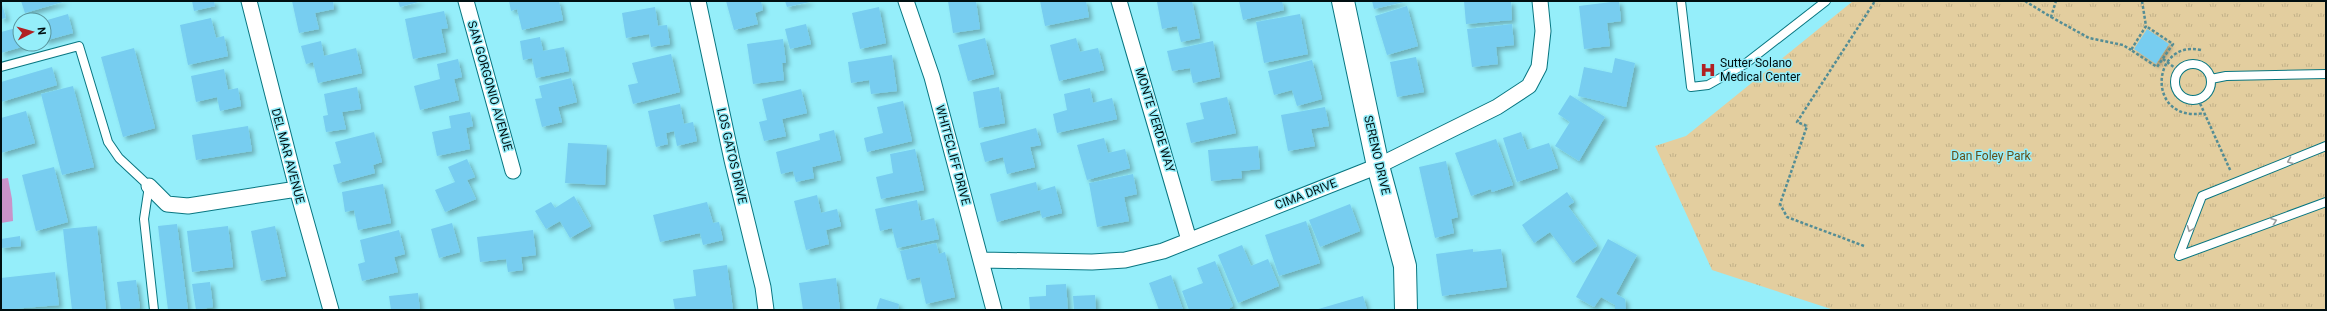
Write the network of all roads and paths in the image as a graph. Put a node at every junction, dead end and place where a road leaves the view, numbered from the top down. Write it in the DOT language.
graph roads {
  1 [pos="249,1"];
  2 [pos="466,1"];
  3 [pos="698,1"];
  4 [pos="906,1"];
  5 [pos="1119,1"];
  6 [pos="1343,1"];
  7 [pos="1540,1"];
  8 [pos="1682,1"];
  9 [pos="1826,1"];
  10 [pos="1876,1"];
  11 [pos="2025,1"];
  12 [pos="2056,1"];
  13 [pos="2142,1"];
  14 [pos="2051,17"];
  15 [pos="2146,26"];
  16 [pos="2131,50"];
  17 [pos="2201,50"];
  18 [pos="2163,59"];
  19 [pos="2167,62"];
  20 [pos="1,67"];
  21 [pos="2180,71"];
  22 [pos="2326,74"];
  23 [pos="2211,79"];
  24 [pos="2198,99"];
  25 [pos="2204,113"];
  26 [pos="2326,146"];
  27 [pos="2227,161"];
  28 [pos="1378,166"];
  29 [pos="513,171"];
  30 [pos="149,186"];
  31 [pos="296,189"];
  32 [pos="2326,202"];
  33 [pos="1189,240"];
  34 [pos="1864,246"];
  35 [pos="982,260"];
  36 [pos="154,310"];
  37 [pos="331,310"];
  38 [pos="766,310"];
  39 [pos="994,310"];
  40 [pos="1406,310"];
  1 -- 31 [label="street, DEL MAR AVENUE"];
  2 -- 29 [label="street, SAN GORGONIO AVENUE"];
  3 -- 38 [label="street, LOS GATOS DRIVE"];
  4 -- 35 [label="street, WHITECLIFF DRIVE"];
  5 -- 33 [label="street, MONTE VERDE WAY"];
  6 -- 28 [label="street, SERENO DRIVE"];
  7 -- 28 [label="street, CIMA DRIVE"];
  8 -- 9 [label="lane"];
  10 -- 34 [label="path"];
  11 -- 14 [label="path"];
  12 -- 14 [label="path"];
  13 -- 15 [label="path"];
  14 -- 16 [label="path"];
  15 -- 16 [label="path"];
  15 -- 18 [label="path"];
  16 -- 18 [label="path"];
  17 -- 19 [label="path"];
  18 -- 19 [label="path"];
  19 -- 21 [label="path"];
  19 -- 25 [label="path"];
  20 -- 30 [label="lane"];
  21 -- 23 [label="lane"];
  21 -- 24 [label="lane"];
  22 -- 23 [label="lane"];
  23 -- 24 [label="lane"];
  24 -- 25 [label="path"];
  25 -- 27 [label="path"];
  26 -- 32 [label="lane, one-way"];
  28 -- 33 [label="street, CIMA DRIVE"];
  28 -- 40 [label="street, SERENO DRIVE"];
  30 -- 31 [label="street"];
  30 -- 36 [label="lane"];
  31 -- 37 [label="street, DEL MAR AVENUE"];
  33 -- 35 [label="street, CIMA DRIVE"];
  35 -- 39 [label="street, WHITECLIFF DRIVE"];
}
